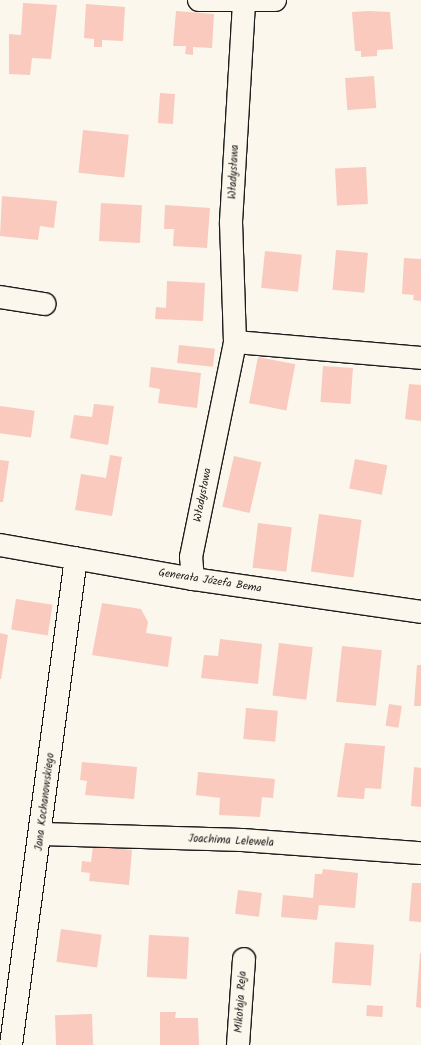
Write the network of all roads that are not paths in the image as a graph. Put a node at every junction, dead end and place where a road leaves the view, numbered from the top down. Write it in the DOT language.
graph roads {
  1 [pos="199,0"];
  2 [pos="275,0"];
  3 [pos="244,3"];
  4 [pos="0,297"];
  5 [pos="44,304"];
  6 [pos="235,342"];
  7 [pos="421,358"];
  8 [pos="0,545"];
  9 [pos="76,558"];
  10 [pos="193,579"];
  11 [pos="421,612"];
  12 [pos="42,834"];
  13 [pos="421,852"];
  14 [pos="244,959"];
  15 [pos="11,1045"];
  16 [pos="238,1045"];
  1 -- 3 [label="street"];
  2 -- 3 [label="street"];
  3 -- 6 [label="street, Władysława"];
  4 -- 5 [label="street"];
  6 -- 7 [label="street"];
  6 -- 10 [label="street, Władysława"];
  8 -- 9 [label="street, Generała Józefa Bema"];
  9 -- 10 [label="street, Generała Józefa Bema"];
  9 -- 12 [label="street, Jana Kochanowskiego"];
  10 -- 11 [label="street, Generała Józefa Bema"];
  12 -- 13 [label="street, Joachima Lelewela"];
  12 -- 15 [label="street, Jana Kochanowskiego"];
  14 -- 16 [label="street, Mikołaja Reja"];
}
